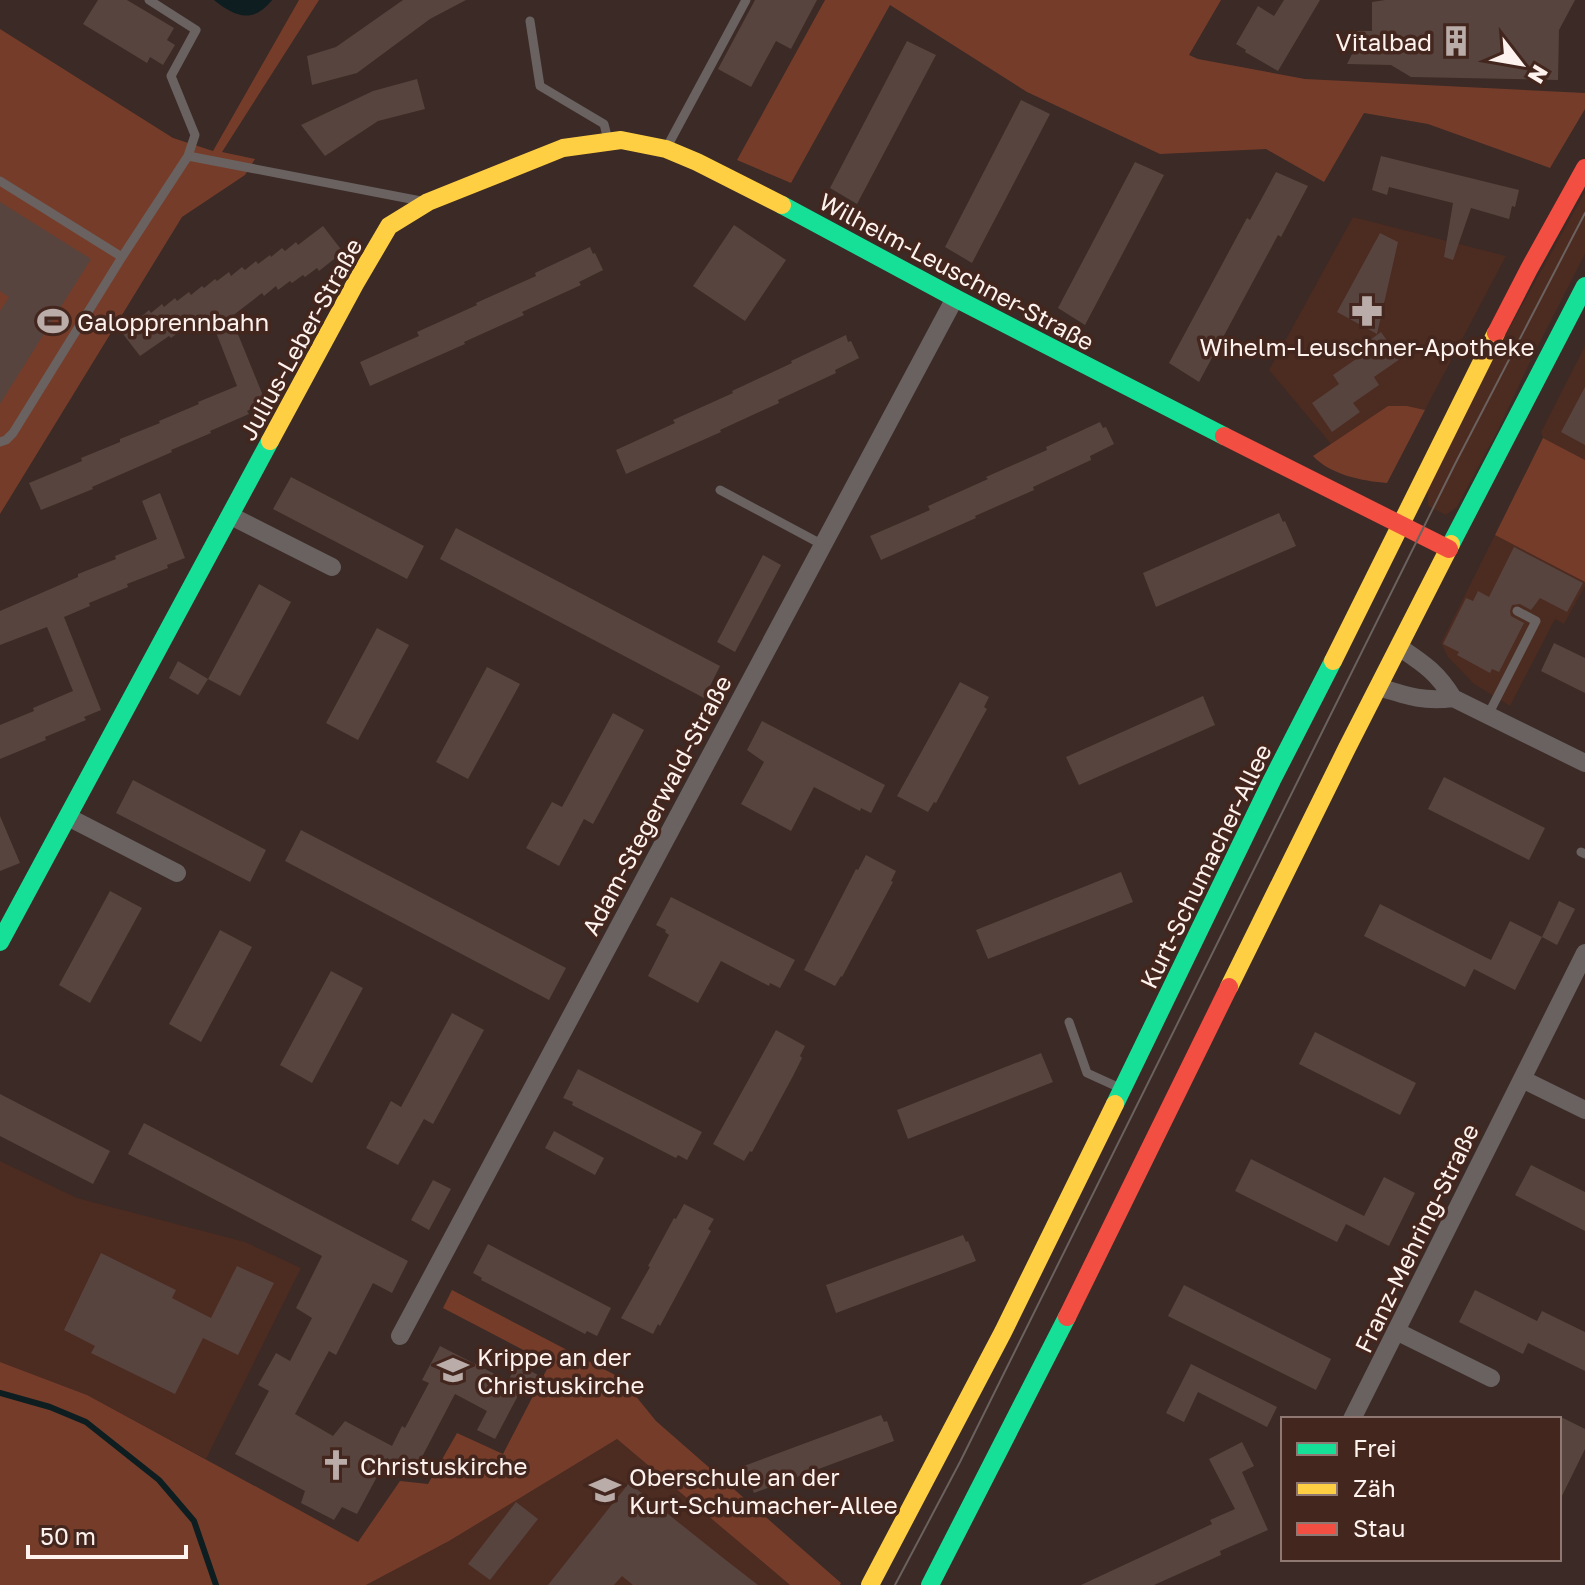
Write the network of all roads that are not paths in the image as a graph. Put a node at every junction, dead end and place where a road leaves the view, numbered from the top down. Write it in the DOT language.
graph roads {
  1 [pos="149,0"];
  2 [pos="746,0"];
  3 [pos="530,21"];
  4 [pos="608,140"];
  5 [pos="666,149"];
  6 [pos="188,156"];
  7 [pos="1585,168"];
  8 [pos="0,181"];
  9 [pos="428,202"];
  10 [pos="122,257"];
  11 [pos="1585,286"];
  12 [pos="955,298"];
  13 [pos="0,442"];
  14 [pos="720,490"];
  15 [pos="231,516"];
  16 [pos="1401,527"];
  17 [pos="823,545"];
  18 [pos="1449,549"];
  19 [pos="332,567"];
  20 [pos="1517,611"];
  21 [pos="1399,647"];
  22 [pos="1379,687"];
  23 [pos="1453,698"];
  24 [pos="1488,715"];
  25 [pos="1585,763"];
  26 [pos="68,817"];
  27 [pos="177,873"];
  28 [pos="0,942"];
  29 [pos="1585,953"];
  30 [pos="1069,1022"];
  31 [pos="1522,1079"];
  32 [pos="1123,1089"];
  33 [pos="1585,1110"];
  34 [pos="1396,1331"];
  35 [pos="400,1336"];
  36 [pos="1491,1378"];
  37 [pos="1353,1417"];
  38 [pos="870,1585"];
  39 [pos="930,1585"];
  1 -- 6 [label="lane"];
  2 -- 5 [label="lane"];
  3 -- 4 [label="lane"];
  4 -- 5 [label="street, Wilhelm-Leuschner-Straße"];
  4 -- 9 [label="street, Wilhelm-Leuschner-Straße"];
  5 -- 12 [label="street, Wilhelm-Leuschner-Straße"];
  6 -- 9 [label="lane"];
  6 -- 10 [label="lane"];
  7 -- 16 [label="street, Kurt-Schumacher-Allee"];
  8 -- 10 [label="lane"];
  9 -- 15 [label="street, Julius-Leber-Straße"];
  10 -- 13 [label="lane"];
  11 -- 18 [label="street"];
  12 -- 16 [label="street, Wilhelm-Leuschner-Straße"];
  12 -- 17 [label="street, Adam-Stegerwald-Straße"];
  14 -- 17 [label="lane"];
  15 -- 19 [label="street"];
  15 -- 26 [label="street, Julius-Leber-Straße"];
  16 -- 18 [label="street, Wilhelm-Leuschner-Straße"];
  16 -- 32 [label="street, Kurt-Schumacher-Allee"];
  17 -- 35 [label="street, Adam-Stegerwald-Straße"];
  18 -- 21 [label="street"];
  20 -- 24 [label="lane"];
  21 -- 22 [label="street"];
  21 -- 23 [label="street"];
  22 -- 23 [label="street"];
  22 -- 39 [label="street"];
  23 -- 24 [label="street"];
  24 -- 25 [label="street"];
  26 -- 27 [label="street"];
  26 -- 28 [label="street, Julius-Leber-Straße"];
  29 -- 31 [label="street, Franz-Mehring-Straße"];
  30 -- 32 [label="lane"];
  31 -- 33 [label="street"];
  31 -- 34 [label="street, Franz-Mehring-Straße"];
  32 -- 38 [label="street, Kurt-Schumacher-Allee"];
  34 -- 36 [label="street"];
  34 -- 37 [label="street, Franz-Mehring-Straße"];
}
